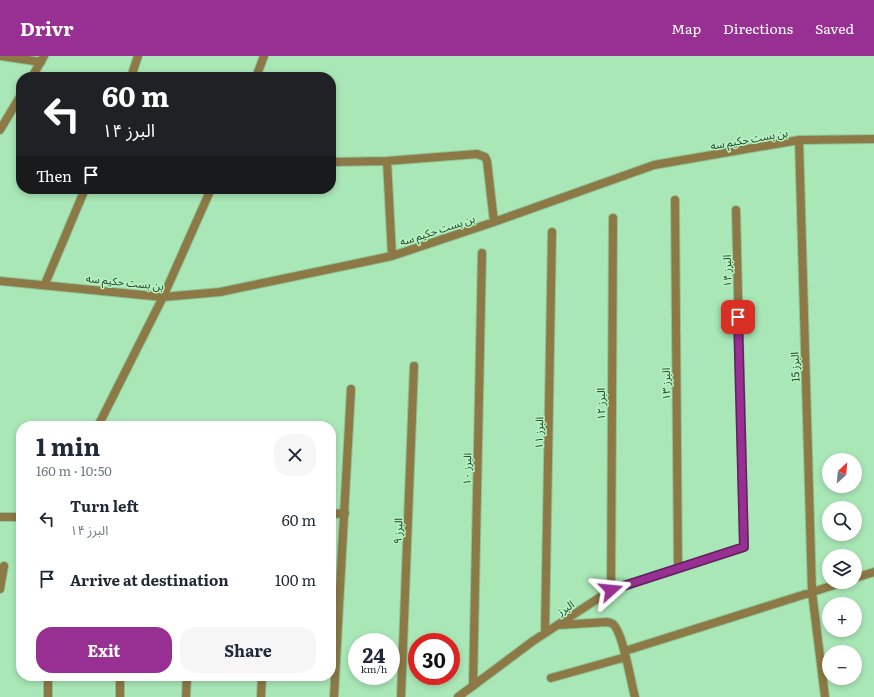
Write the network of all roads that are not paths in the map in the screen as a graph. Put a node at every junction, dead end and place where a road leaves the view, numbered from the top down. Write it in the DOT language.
graph roads {
  1 [pos="1,56"];
  2 [pos="138,56"];
  3 [pos="264,56"];
  4 [pos="43,59"];
  5 [pos="35,72"];
  6 [pos="133,72"];
  7 [pos="258,72"];
  8 [pos="16,103"];
  9 [pos="0,130"];
  10 [pos="874,139"];
  11 [pos="799,140"];
  12 [pos="387,161"];
  13 [pos="336,162"];
  14 [pos="83,194"];
  15 [pos="209,194"];
  16 [pos="675,200"];
  17 [pos="736,210"];
  18 [pos="613,218"];
  19 [pos="494,222"];
  20 [pos="552,232"];
  21 [pos="482,253"];
  22 [pos="392,256"];
  23 [pos="0,281"];
  24 [pos="45,284"];
  25 [pos="163,297"];
  26 [pos="414,366"];
  27 [pos="352,389"];
  28 [pos="101,421"];
  29 [pos="344,513"];
  30 [pos="336,514"];
  31 [pos="0,517"];
  32 [pos="16,517"];
  33 [pos="744,547"];
  34 [pos="4,566"];
  35 [pos="678,568"];
  36 [pos="874,572"];
  37 [pos="862,576"];
  38 [pos="0,589"];
  39 [pos="822,589"];
  40 [pos="611,590"];
  41 [pos="812,592"];
  42 [pos="557,625"];
  43 [pos="545,633"];
  44 [pos="625,654"];
  45 [pos="336,660"];
  46 [pos="551,678"];
  47 [pos="48,681"];
  48 [pos="120,681"];
  49 [pos="187,681"];
  50 [pos="262,681"];
  51 [pos="335,681"];
  52 [pos="473,686"];
  53 [pos="48,697"];
  54 [pos="120,697"];
  55 [pos="186,697"];
  56 [pos="261,697"];
  57 [pos="334,697"];
  58 [pos="401,697"];
  59 [pos="458,697"];
  60 [pos="634,697"];
  61 [pos="825,697"];
  1 -- 4 [label="street"];
  2 -- 6 [label="street"];
  3 -- 7 [label="street"];
  4 -- 5 [label="street"];
  8 -- 9 [label="street"];
  10 -- 11 [label="street, بن بست حکیم سه"];
  11 -- 19 [label="street, بن بست حکیم سه"];
  11 -- 41 [label="street, البرز 15"];
  12 -- 13 [label="street"];
  12 -- 19 [label="street"];
  12 -- 22 [label="street"];
  14 -- 24 [label="street"];
  15 -- 25 [label="street"];
  16 -- 35 [label="street, البرز ۱۳"];
  17 -- 33 [label="street, البرز ۱۴"];
  18 -- 40 [label="street, البرز ۱۲"];
  19 -- 22 [label="street, بن بست حکیم سه"];
  20 -- 43 [label="street, البرز ۱۱"];
  21 -- 52 [label="street, البرز ۱۰"];
  22 -- 25 [label="street, بن بست حکیم سه"];
  23 -- 24 [label="street, بن بست حکیم سه"];
  24 -- 25 [label="street, بن بست حکیم سه"];
  25 -- 28 [label="street"];
  26 -- 58 [label="street, البرز ۹"];
  27 -- 29 [label="street"];
  29 -- 30 [label="street"];
  29 -- 45 [label="street"];
  31 -- 32 [label="street"];
  33 -- 35 [label="street, البرز"];
  34 -- 38 [label="street"];
  35 -- 40 [label="street, البرز"];
  36 -- 37 [label="street"];
  39 -- 41 [label="street"];
  40 -- 42 [label="street, البرز"];
  41 -- 44 [label="street"];
  41 -- 61 [label="street, البرز 15"];
  42 -- 43 [label="street, البرز"];
  42 -- 44 [label="street"];
  43 -- 52 [label="street, البرز"];
  44 -- 46 [label="street"];
  44 -- 60 [label="street"];
  47 -- 53 [label="street"];
  48 -- 54 [label="street"];
  49 -- 55 [label="street"];
  50 -- 56 [label="street"];
  51 -- 57 [label="street"];
  52 -- 59 [label="street, البرز"];
}
